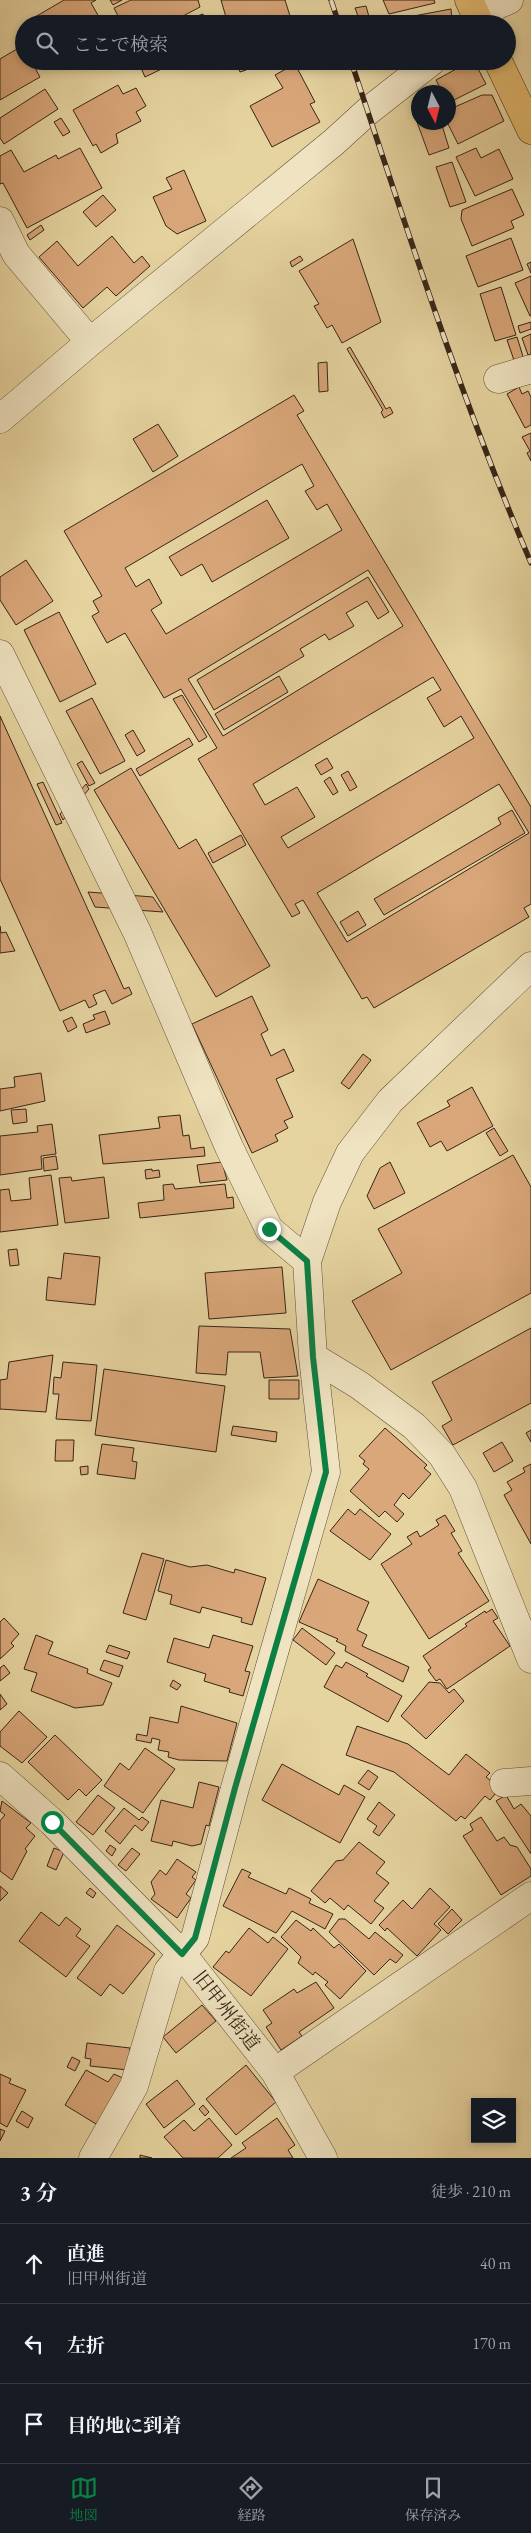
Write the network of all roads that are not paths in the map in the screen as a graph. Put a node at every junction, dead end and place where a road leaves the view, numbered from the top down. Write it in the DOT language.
graph roads {
  1 [pos="469,0"];
  2 [pos="509,0"];
  3 [pos="476,15"];
  4 [pos="488,15"];
  5 [pos="420,70"];
  6 [pos="502,70"];
  7 [pos="531,130"];
  8 [pos="0,222"];
  9 [pos="90,342"];
  10 [pos="531,369"];
  11 [pos="498,379"];
  12 [pos="0,420"];
  13 [pos="0,654"];
  14 [pos="531,966"];
  15 [pos="307,1261"];
  16 [pos="313,1357"];
  17 [pos="531,1659"];
  18 [pos="0,1776"];
  19 [pos="531,1780"];
  20 [pos="504,1783"];
  21 [pos="531,1896"];
  22 [pos="182,1954"];
  23 [pos="275,2072"];
  24 [pos="93,2158"];
  25 [pos="323,2158"];
  1 -- 3 [label="highway"];
  2 -- 4 [label="street"];
  5 -- 9 [label="street"];
  6 -- 7 [label="highway"];
  8 -- 9 [label="street"];
  9 -- 12 [label="street"];
  10 -- 11 [label="street"];
  13 -- 15 [label="street"];
  14 -- 15 [label="street"];
  15 -- 16 [label="street"];
  16 -- 17 [label="street"];
  16 -- 22 [label="street"];
  18 -- 22 [label="street, 旧甲州街道"];
  19 -- 20 [label="street"];
  21 -- 23 [label="street"];
  22 -- 23 [label="street, 旧甲州街道"];
  22 -- 24 [label="street"];
  23 -- 25 [label="street, 旧甲州街道"];
}
